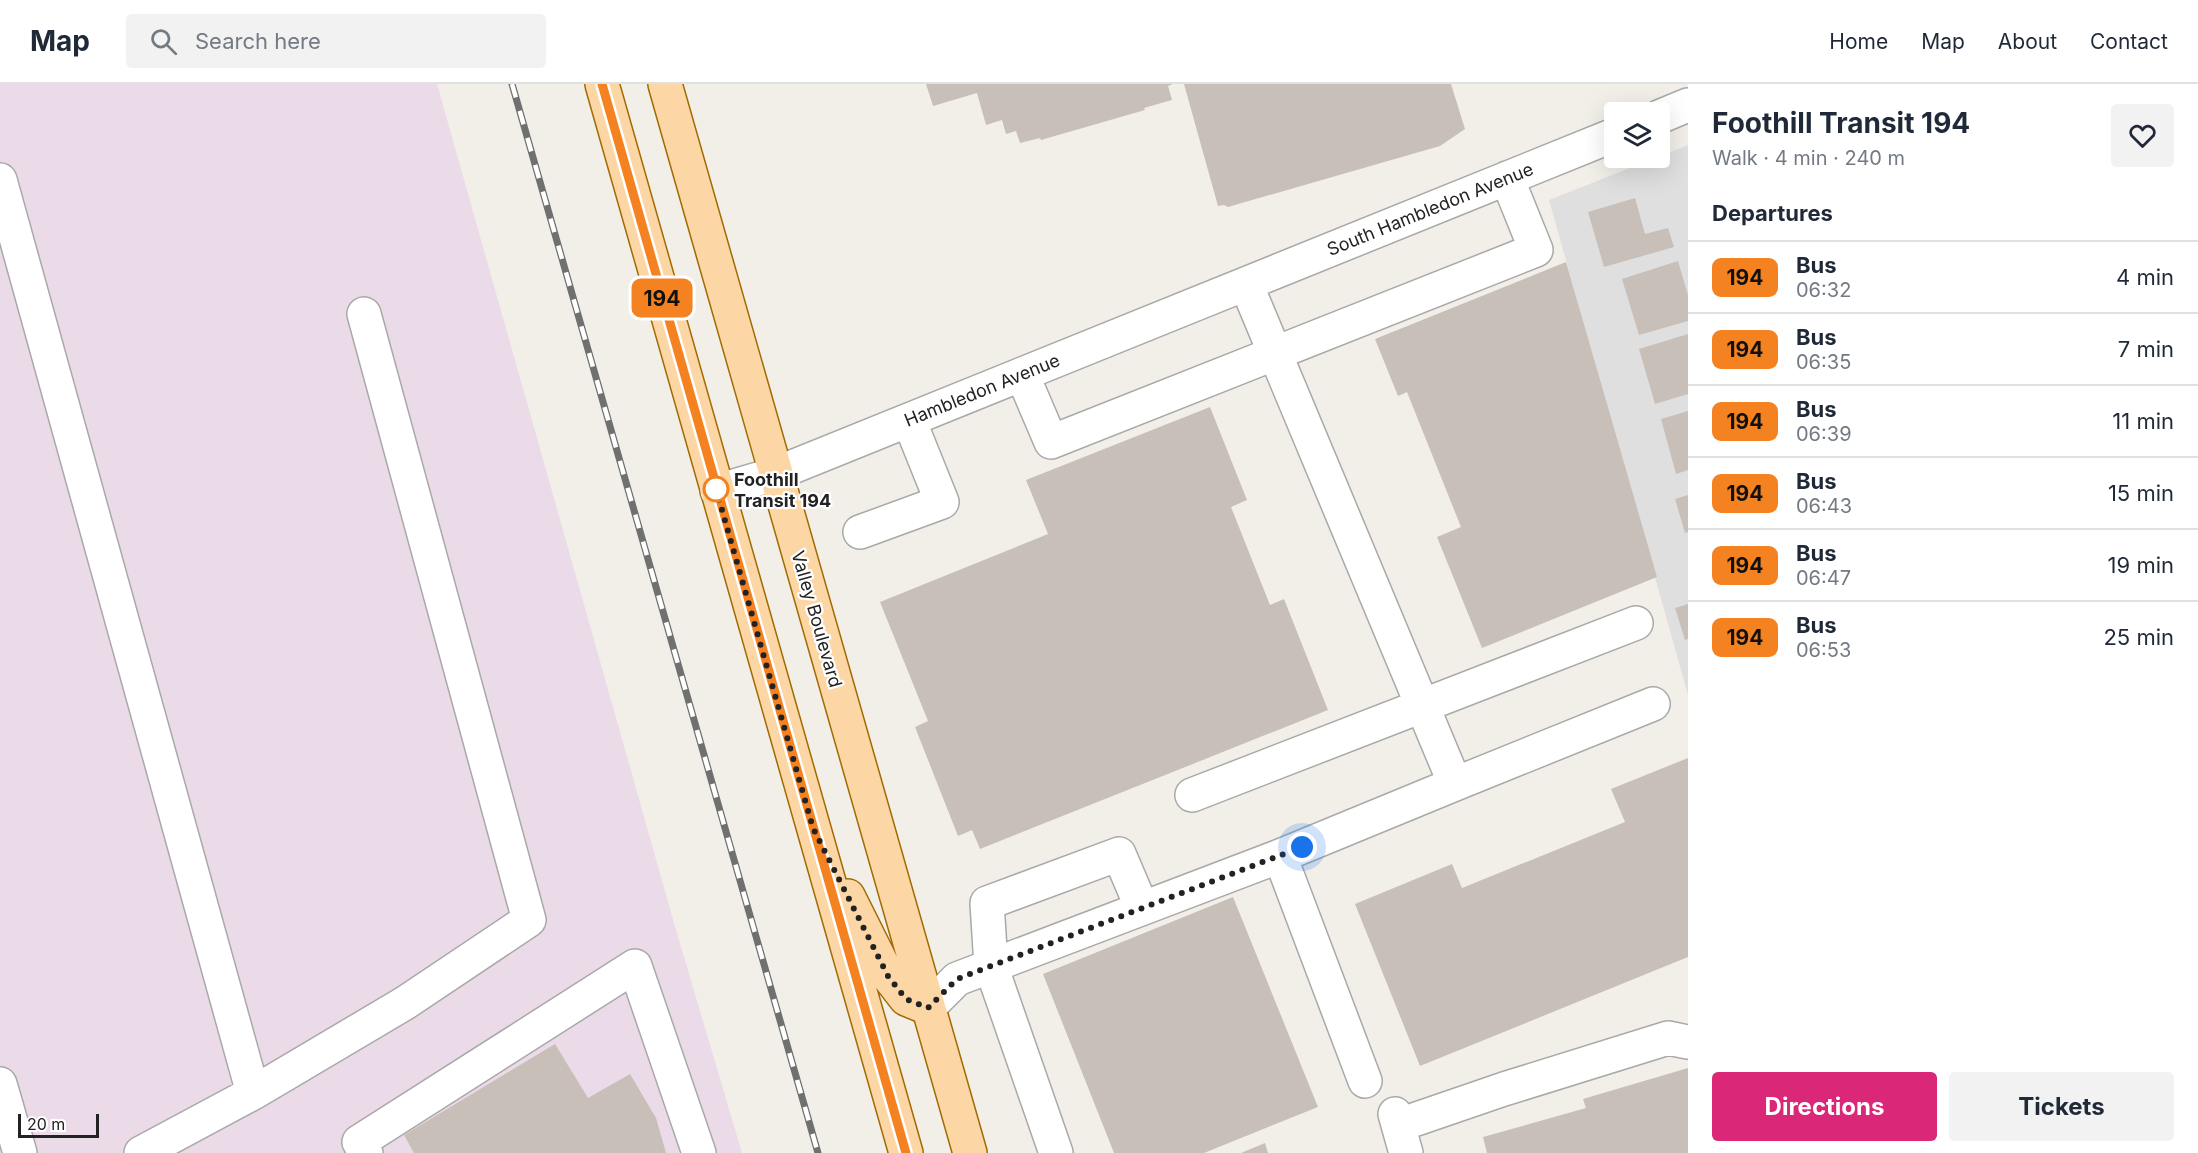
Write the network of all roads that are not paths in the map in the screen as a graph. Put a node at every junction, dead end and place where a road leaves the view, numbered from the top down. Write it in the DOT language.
graph roads {
  1 [pos="602,84"];
  2 [pos="665,84"];
  3 [pos="1688,105"];
  4 [pos="1670,112"];
  5 [pos="1604,139"];
  6 [pos="1507,178"];
  7 [pos="0,180"];
  8 [pos="1246,284"];
  9 [pos="364,314"];
  10 [pos="1275,354"];
  11 [pos="1022,374"];
  12 [pos="909,420"];
  13 [pos="775,474"];
  14 [pos="717,491"];
  15 [pos="860,532"];
  16 [pos="1636,623"];
  17 [pos="1422,704"];
  18 [pos="1653,704"];
  19 [pos="1455,784"];
  20 [pos="1192,795"];
  21 [pos="813,828"];
  22 [pos="1280,856"];
  23 [pos="1142,908"];
  24 [pos="991,966"];
  25 [pos="928,1008"];
  26 [pos="1688,1042"];
  27 [pos="1365,1081"];
  28 [pos="0,1084"];
  29 [pos="253,1094"];
  30 [pos="1400,1131"];
  31 [pos="20,1153"];
  32 [pos="141,1153"];
  33 [pos="366,1153"];
  34 [pos="699,1153"];
  35 [pos="906,1153"];
  36 [pos="970,1153"];
  37 [pos="1056,1153"];
  1 -- 14 [label="main road"];
  2 -- 13 [label="main road, Valley Boulevard"];
  3 -- 4 [label="street"];
  5 -- 6 [label="street, South Hambledon Avenue"];
  6 -- 8 [label="street, South Hambledon Avenue"];
  6 -- 10 [label="street"];
  7 -- 29 [label="street"];
  8 -- 10 [label="street"];
  8 -- 11 [label="street, Hambledon Avenue"];
  9 -- 29 [label="street"];
  10 -- 11 [label="street"];
  10 -- 17 [label="street"];
  11 -- 12 [label="street, Hambledon Avenue"];
  12 -- 13 [label="street, Hambledon Avenue"];
  12 -- 15 [label="street"];
  13 -- 14 [label="street, Hambledon Avenue"];
  13 -- 25 [label="main road, Valley Boulevard"];
  14 -- 21 [label="main road"];
  16 -- 17 [label="street"];
  17 -- 19 [label="street"];
  17 -- 20 [label="street"];
  18 -- 19 [label="street"];
  19 -- 22 [label="street"];
  21 -- 25 [label="main road"];
  21 -- 35 [label="main road"];
  22 -- 23 [label="street"];
  22 -- 27 [label="street"];
  23 -- 24 [label="street"];
  23 -- 24 [label="street"];
  24 -- 25 [label="street"];
  24 -- 37 [label="street"];
  25 -- 36 [label="main road, Valley Boulevard"];
  26 -- 30 [label="street"];
  28 -- 31 [label="street"];
  29 -- 32 [label="street"];
  33 -- 34 [label="street"];
}
